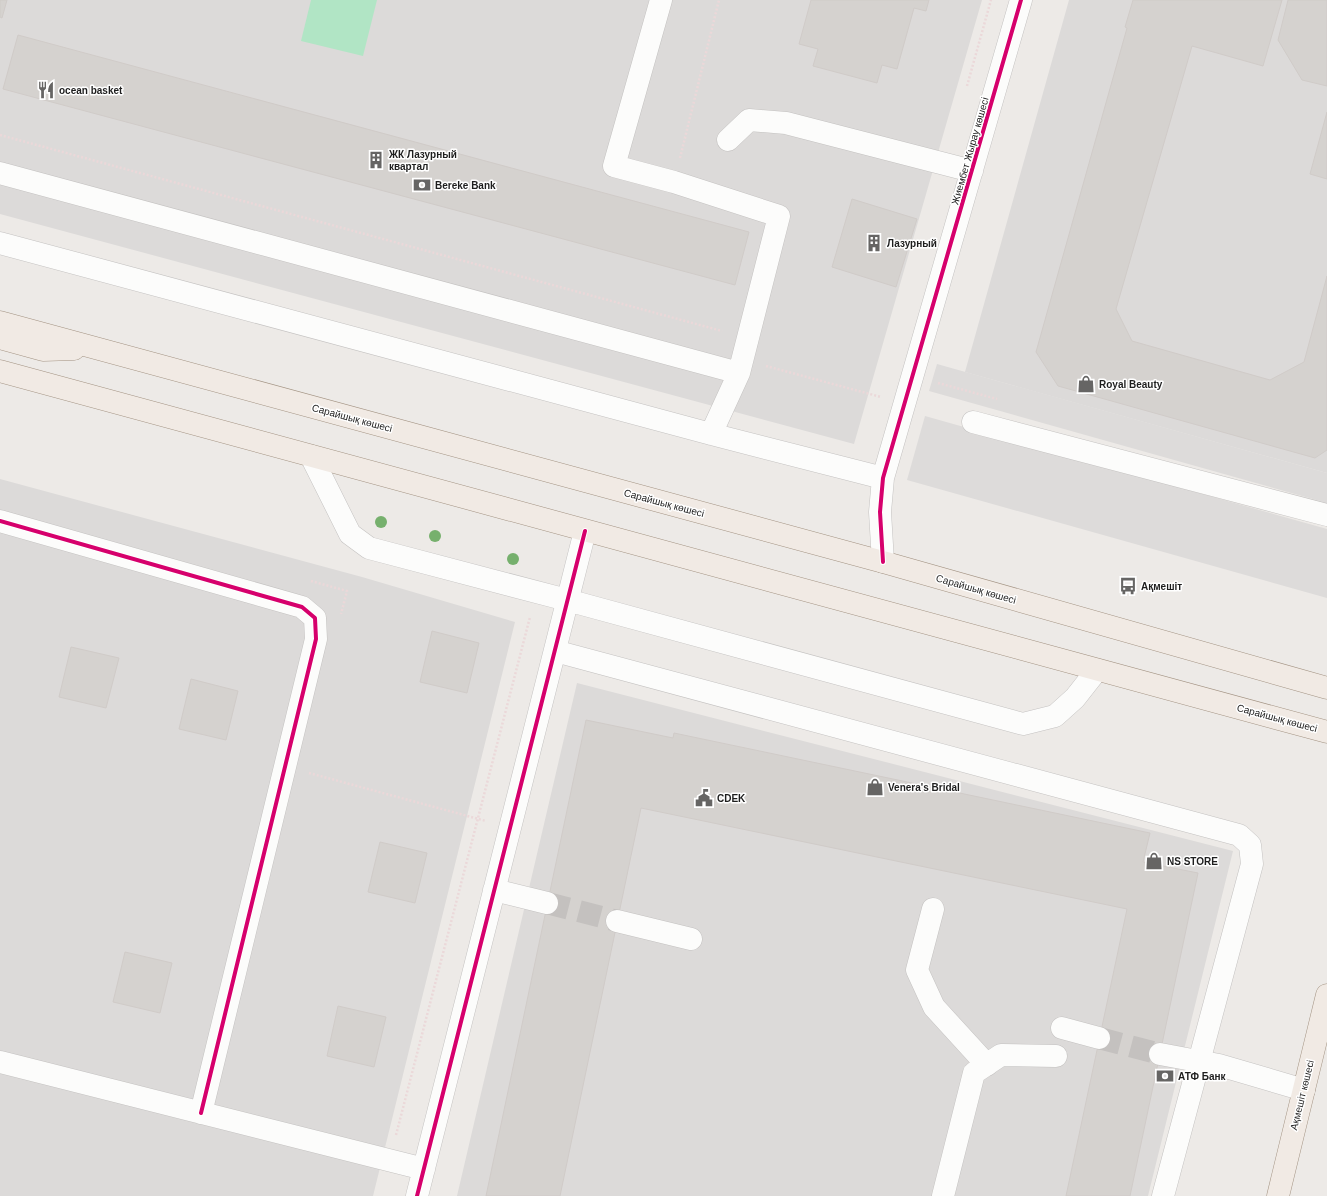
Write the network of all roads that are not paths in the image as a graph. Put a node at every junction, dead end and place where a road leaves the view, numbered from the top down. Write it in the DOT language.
graph roads {
  1 [pos="661,0"];
  2 [pos="1021,0"];
  3 [pos="728,140"];
  4 [pos="972,171"];
  5 [pos="0,173"];
  6 [pos="0,243"];
  7 [pos="0,322"];
  8 [pos="0,338"];
  9 [pos="97,349"];
  10 [pos="741,366"];
  11 [pos="0,371"];
  12 [pos="973,422"];
  13 [pos="711,434"];
  14 [pos="311,456"];
  15 [pos="883,478"];
  16 [pos="1327,515"];
  17 [pos="0,521"];
  18 [pos="585,530"];
  19 [pos="883,562"];
  20 [pos="567,600"];
  21 [pos="555,651"];
  22 [pos="1097,670"];
  23 [pos="1327,688"];
  24 [pos="1327,732"];
  25 [pos="494,890"];
  26 [pos="547,903"];
  27 [pos="933,909"];
  28 [pos="617,921"];
  29 [pos="691,939"];
  30 [pos="1327,994"];
  31 [pos="1062,1028"];
  32 [pos="1099,1038"];
  33 [pos="1160,1054"];
  34 [pos="1056,1056"];
  35 [pos="1198,1061"];
  36 [pos="0,1062"];
  37 [pos="987,1064"];
  38 [pos="1304,1090"];
  39 [pos="201,1113"];
  40 [pos="424,1169"];
  41 [pos="418,1196"];
  42 [pos="943,1196"];
  43 [pos="1163,1196"];
  44 [pos="1278,1196"];
  1 -- 10 [label="street"];
  2 -- 4 [label="street, Жиембет Жырау көшесі"];
  3 -- 4 [label="street"];
  4 -- 15 [label="street, Жиембет Жырау көшесі"];
  5 -- 10 [label="street"];
  6 -- 13 [label="street"];
  7 -- 9 [label="main road, Сарайшық көшесі"];
  8 -- 9 [label="main road"];
  9 -- 19 [label="main road, Сарайшық көшесі"];
  10 -- 13 [label="street"];
  11 -- 14 [label="main road, Сарайшық көшесі"];
  12 -- 16 [label="street"];
  13 -- 15 [label="street"];
  14 -- 18 [label="main road, Сарайшық көшесі"];
  14 -- 20 [label="street"];
  15 -- 19 [label="street, Жиембет Жырау көшесі"];
  17 -- 39 [label="street"];
  18 -- 20 [label="street"];
  18 -- 22 [label="main road, Сарайшық көшесі"];
  19 -- 23 [label="main road, Сарайшық көшесі"];
  20 -- 21 [label="street"];
  20 -- 22 [label="street"];
  21 -- 25 [label="street"];
  21 -- 35 [label="street"];
  22 -- 24 [label="main road, Сарайшық көшесі"];
  25 -- 26 [label="street"];
  25 -- 40 [label="street"];
  27 -- 37 [label="street"];
  28 -- 29 [label="street"];
  30 -- 38 [label="main road, Ақмешіт көшесі"];
  31 -- 32 [label="street"];
  33 -- 35 [label="street"];
  34 -- 37 [label="street"];
  35 -- 38 [label="street"];
  35 -- 43 [label="street"];
  36 -- 39 [label="street"];
  37 -- 42 [label="street"];
  38 -- 44 [label="main road, Ақмешіт көшесі"];
  39 -- 40 [label="street"];
  40 -- 41 [label="street"];
}
